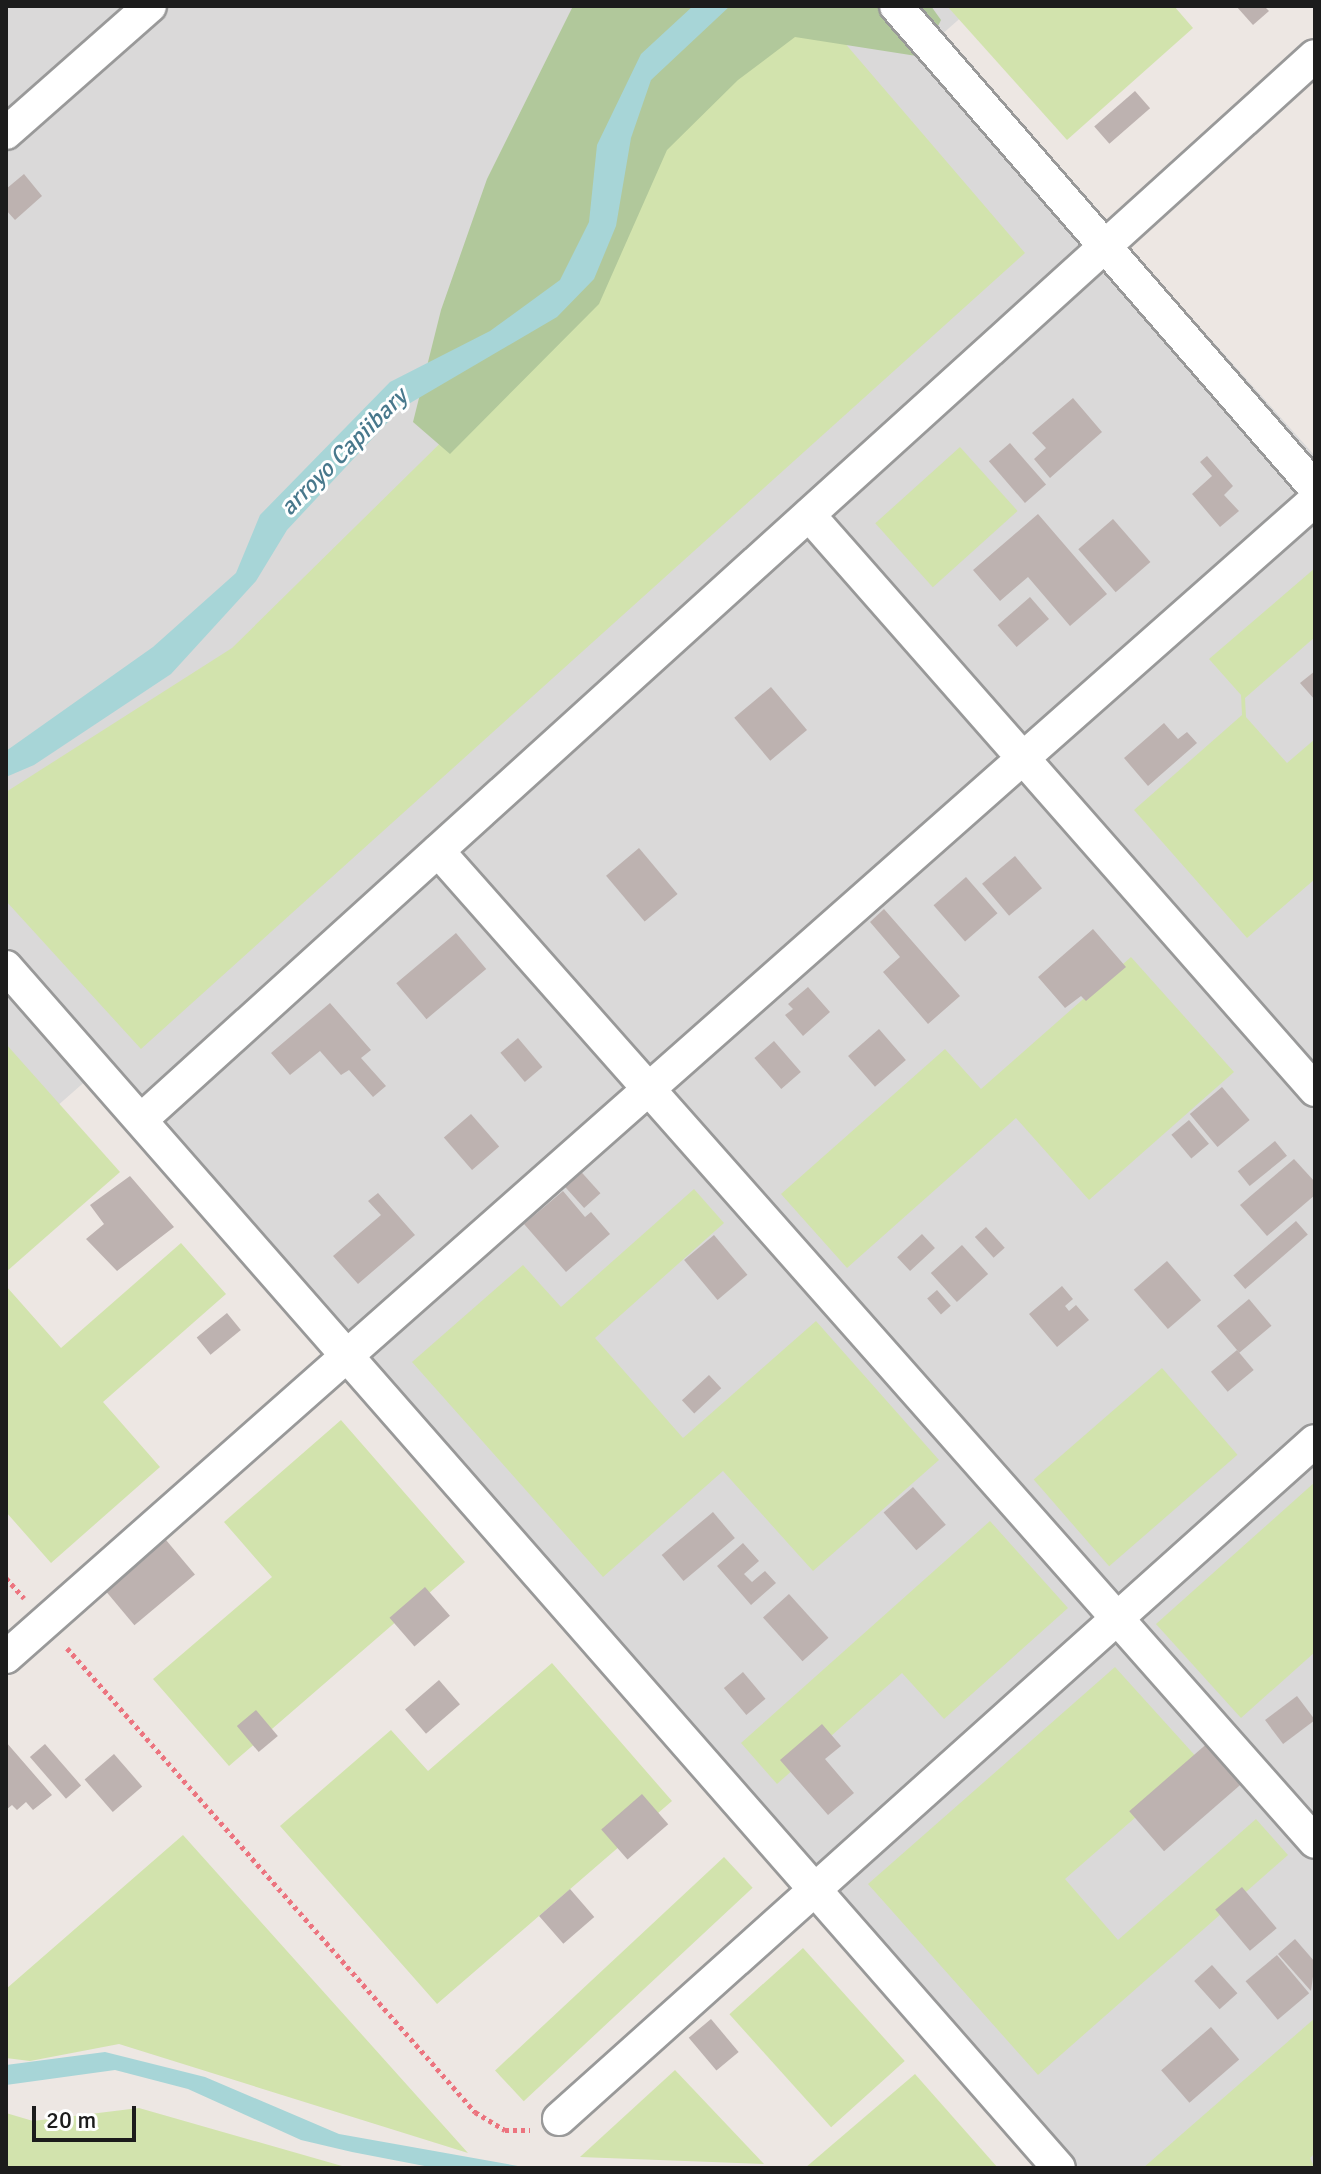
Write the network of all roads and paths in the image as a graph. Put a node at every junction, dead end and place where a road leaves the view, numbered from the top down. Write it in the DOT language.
graph roads {
  1 [pos="150,6"];
  2 [pos="896,6"];
  3 [pos="1315,56"];
  4 [pos="6,133"];
  5 [pos="1106,246"];
  6 [pos="1315,488"];
  7 [pos="1315,500"];
  8 [pos="809,515"];
  9 [pos="1023,758"];
  10 [pos="438,851"];
  11 [pos="6,967"];
  12 [pos="648,1089"];
  13 [pos="1315,1090"];
  14 [pos="141,1120"];
  15 [pos="346,1356"];
  16 [pos="1315,1441"];
  17 [pos="6,1578"];
  18 [pos="1117,1619"];
  19 [pos="45,1623"];
  20 [pos="6,1657"];
  21 [pos="1315,1842"];
  22 [pos="815,1890"];
  23 [pos="559,2119"];
  24 [pos="1059,2168"];
  1 -- 4 [label="street"];
  2 -- 5 [label="street"];
  3 -- 5 [label="street"];
  5 -- 6 [label="street"];
  5 -- 8 [label="street"];
  7 -- 9 [label="street"];
  8 -- 9 [label="street"];
  8 -- 10 [label="street"];
  9 -- 12 [label="street"];
  9 -- 13 [label="street"];
  10 -- 12 [label="street"];
  10 -- 14 [label="street"];
  11 -- 14 [label="street"];
  12 -- 15 [label="street"];
  12 -- 18 [label="street"];
  14 -- 15 [label="street"];
  15 -- 19 [label="street"];
  15 -- 22 [label="street"];
  16 -- 18 [label="street"];
  17 -- 19 [label="path"];
  18 -- 21 [label="street"];
  18 -- 22 [label="street"];
  19 -- 20 [label="street"];
  19 -- 23 [label="path"];
  22 -- 23 [label="street"];
  22 -- 24 [label="street"];
}
